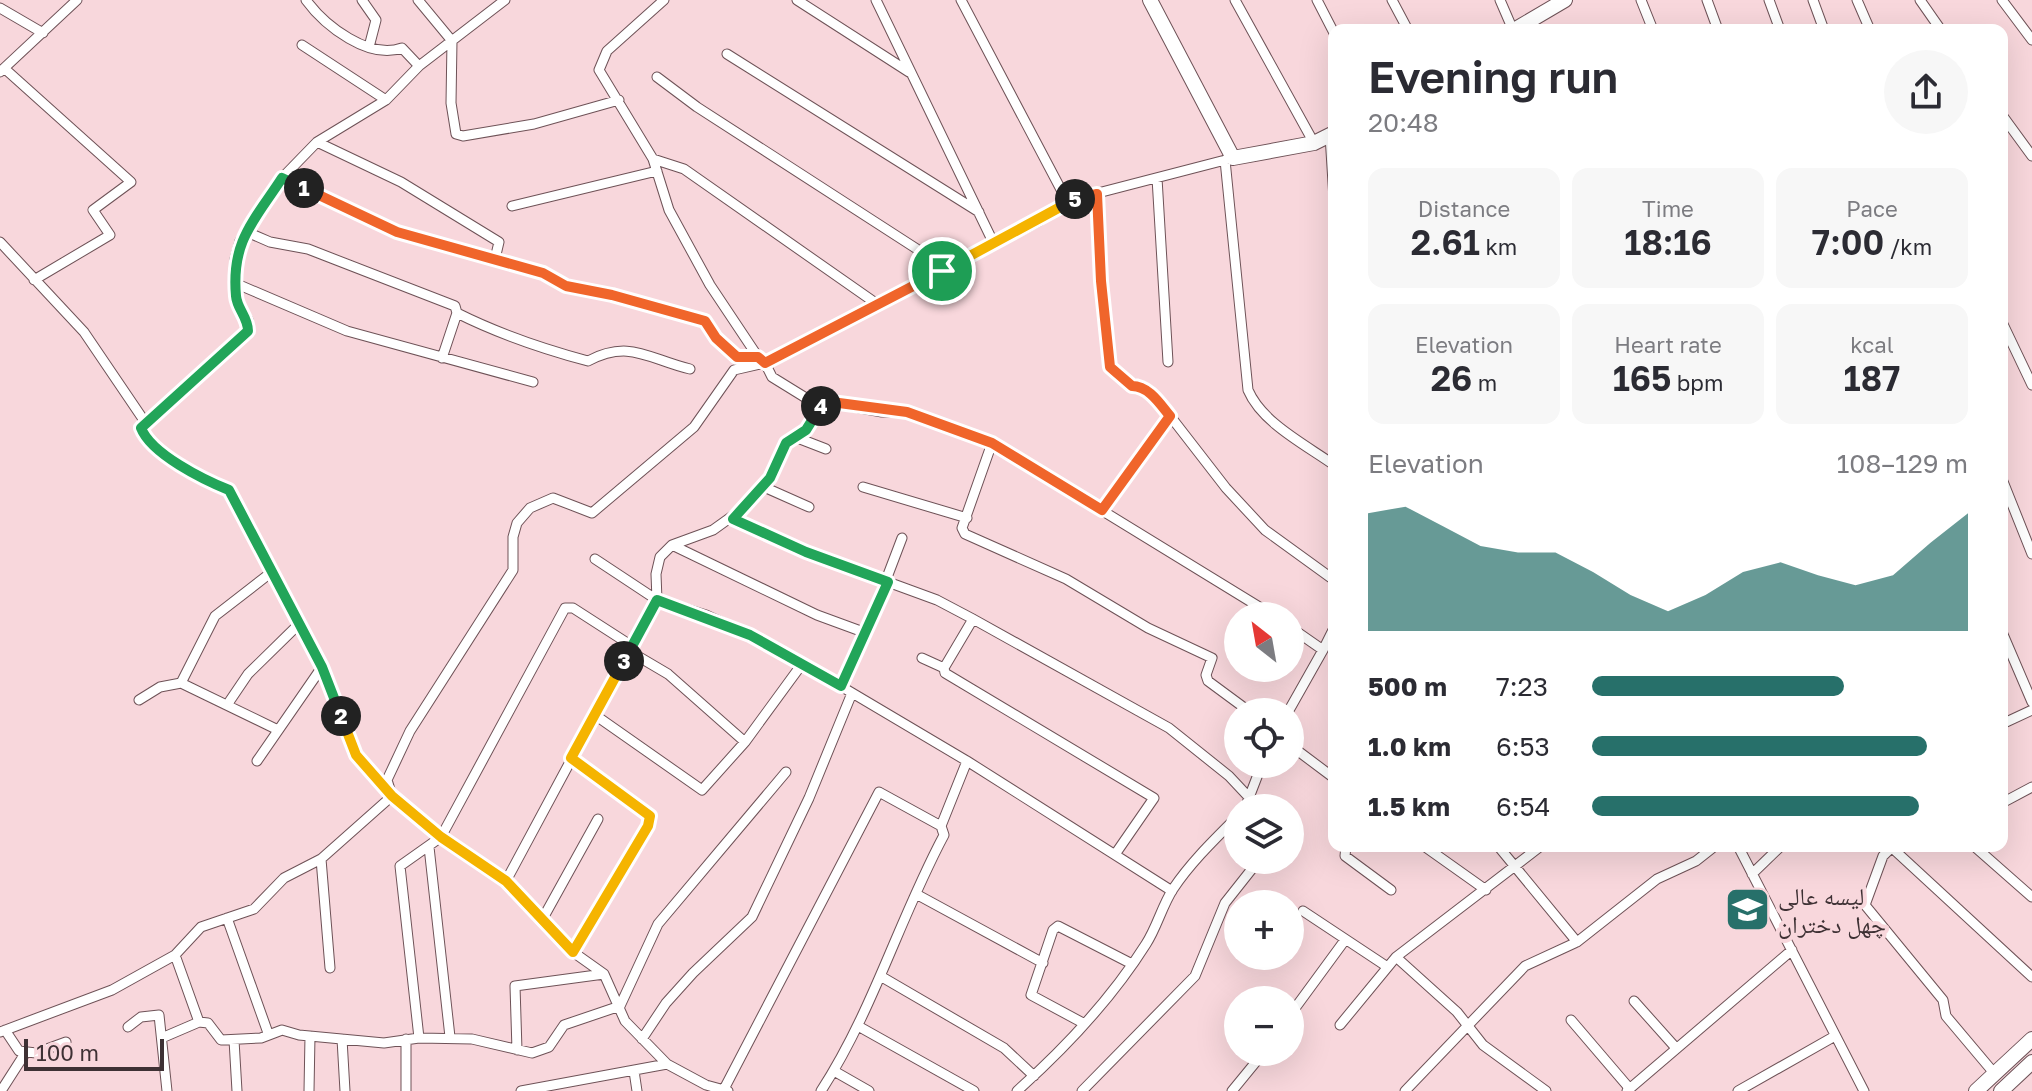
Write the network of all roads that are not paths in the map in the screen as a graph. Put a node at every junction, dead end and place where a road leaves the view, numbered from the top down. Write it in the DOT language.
graph roads {
  1 [pos="77,0"];
  2 [pos="306,0"];
  3 [pos="362,0"];
  4 [pos="418,0"];
  5 [pos="505,0"];
  6 [pos="664,0"];
  7 [pos="797,0"];
  8 [pos="876,0"];
  9 [pos="961,0"];
  10 [pos="1150,0"];
  11 [pos="1235,0"];
  12 [pos="1317,0"];
  13 [pos="1392,0"];
  14 [pos="1500,0"];
  15 [pos="1641,0"];
  16 [pos="1707,0"];
  17 [pos="1769,0"];
  18 [pos="1813,0"];
  19 [pos="1857,0"];
  20 [pos="1920,0"];
  21 [pos="2002,0"];
  22 [pos="1562,1"];
  23 [pos="0,8"];
  24 [pos="1329,24"];
  25 [pos="1405,24"];
  26 [pos="1510,24"];
  27 [pos="1523,24"];
  28 [pos="1651,24"];
  29 [pos="1716,24"];
  30 [pos="1778,24"];
  31 [pos="1822,24"];
  32 [pos="1867,24"];
  33 [pos="1937,24"];
  34 [pos="43,33"];
  35 [pos="2032,40"];
  36 [pos="452,41"];
  37 [pos="302,45"];
  38 [pos="369,47"];
  39 [pos="727,54"];
  40 [pos="419,66"];
  41 [pos="2,70"];
  42 [pos="912,74"];
  43 [pos="657,77"];
  44 [pos="386,100"];
  45 [pos="619,100"];
  46 [pos="2008,123"];
  47 [pos="1328,136"];
  48 [pos="317,142"];
  49 [pos="1314,143"];
  50 [pos="2032,156"];
  51 [pos="653,159"];
  52 [pos="1229,159"];
  53 [pos="657,171"];
  54 [pos="282,178"];
  55 [pos="1157,178"];
  56 [pos="1097,194"];
  57 [pos="1067,201"];
  58 [pos="512,206"];
  59 [pos="979,212"];
  60 [pos="247,232"];
  61 [pos="0,242"];
  62 [pos="994,244"];
  63 [pos="495,259"];
  64 [pos="942,271"];
  65 [pos="34,280"];
  66 [pos="237,284"];
  67 [pos="877,304"];
  68 [pos="457,313"];
  69 [pos="2008,335"];
  70 [pos="442,358"];
  71 [pos="761,360"];
  72 [pos="1168,362"];
  73 [pos="690,369"];
  74 [pos="533,382"];
  75 [pos="2032,385"];
  76 [pos="824,401"];
  77 [pos="1170,416"];
  78 [pos="145,422"];
  79 [pos="795,437"];
  80 [pos="992,443"];
  81 [pos="826,449"];
  82 [pos="1328,461"];
  83 [pos="764,487"];
  84 [pos="863,487"];
  85 [pos="2008,494"];
  86 [pos="809,507"];
  87 [pos="1102,510"];
  88 [pos="967,518"];
  89 [pos="733,519"];
  90 [pos="902,538"];
  91 [pos="672,545"];
  92 [pos="2032,554"];
  93 [pos="595,559"];
  94 [pos="273,571"];
  95 [pos="1328,576"];
  96 [pos="887,581"];
  97 [pos="657,600"];
  98 [pos="1251,602"];
  99 [pos="973,619"];
  100 [pos="298,625"];
  101 [pos="866,633"];
  102 [pos="1304,637"];
  103 [pos="1328,642"];
  104 [pos="2008,646"];
  105 [pos="630,648"];
  106 [pos="1323,650"];
  107 [pos="922,658"];
  108 [pos="802,664"];
  109 [pos="322,667"];
  110 [pos="944,668"];
  111 [pos="181,683"];
  112 [pos="841,686"];
  113 [pos="852,693"];
  114 [pos="1231,698"];
  115 [pos="1296,698"];
  116 [pos="139,700"];
  117 [pos="2032,702"];
  118 [pos="227,705"];
  119 [pos="2032,710"];
  120 [pos="595,715"];
  121 [pos="2008,721"];
  122 [pos="278,730"];
  123 [pos="745,742"];
  124 [pos="1304,756"];
  125 [pos="571,758"];
  126 [pos="257,761"];
  127 [pos="967,761"];
  128 [pos="786,772"];
  129 [pos="1328,774"];
  130 [pos="2032,787"];
  131 [pos="1244,794"];
  132 [pos="392,796"];
  133 [pos="2008,800"];
  134 [pos="598,819"];
  135 [pos="941,826"];
  136 [pos="1224,830"];
  137 [pos="441,837"];
  138 [pos="429,847"];
  139 [pos="1345,852"];
  140 [pos="1432,852"];
  141 [pos="1503,852"];
  142 [pos="1533,852"];
  143 [pos="1707,852"];
  144 [pos="1741,852"];
  145 [pos="1775,852"];
  146 [pos="1887,852"];
  147 [pos="1896,852"];
  148 [pos="1981,852"];
  149 [pos="1116,853"];
  150 [pos="321,859"];
  151 [pos="1515,865"];
  152 [pos="1248,874"];
  153 [pos="1752,874"];
  154 [pos="506,881"];
  155 [pos="1391,890"];
  156 [pos="1486,890"];
  157 [pos="1172,891"];
  158 [pos="916,894"];
  159 [pos="2032,897"];
  160 [pos="1304,912"];
  161 [pos="227,918"];
  162 [pos="542,920"];
  163 [pos="1345,940"];
  164 [pos="1577,942"];
  165 [pos="1792,950"];
  166 [pos="573,952"];
  167 [pos="175,955"];
  168 [pos="1396,957"];
  169 [pos="1043,963"];
  170 [pos="1132,964"];
  171 [pos="1386,966"];
  172 [pos="330,968"];
  173 [pos="604,974"];
  174 [pos="882,977"];
  175 [pos="2032,977"];
  176 [pos="1304,996"];
  177 [pos="1634,1001"];
  178 [pos="620,1006"];
  179 [pos="1571,1020"];
  180 [pos="199,1022"];
  181 [pos="1083,1023"];
  182 [pos="1340,1025"];
  183 [pos="858,1026"];
  184 [pos="128,1027"];
  185 [pos="1467,1029"];
  186 [pos="3,1031"];
  187 [pos="268,1033"];
  188 [pos="310,1036"];
  189 [pos="1835,1036"];
  190 [pos="164,1037"];
  191 [pos="450,1037"];
  192 [pos="419,1038"];
  193 [pos="342,1039"];
  194 [pos="406,1039"];
  195 [pos="642,1039"];
  196 [pos="2032,1039"];
  197 [pos="234,1040"];
  198 [pos="66,1042"];
  199 [pos="1676,1048"];
  200 [pos="517,1050"];
  201 [pos="26,1052"];
  202 [pos="2032,1062"];
  203 [pos="667,1064"];
  204 [pos="1254,1066"];
  205 [pos="634,1071"];
  206 [pos="834,1071"];
  207 [pos="1994,1073"];
  208 [pos="1034,1076"];
  209 [pos="1243,1081"];
  210 [pos="571,1087"];
  211 [pos="704,1088"];
  212 [pos="1634,1089"];
  213 [pos="726,1090"];
  214 [pos="1,1091"];
  215 [pos="167,1091"];
  216 [pos="237,1091"];
  217 [pos="309,1091"];
  218 [pos="345,1091"];
  219 [pos="406,1091"];
  220 [pos="521,1091"];
  221 [pos="637,1091"];
  222 [pos="821,1091"];
  223 [pos="869,1091"];
  224 [pos="974,1091"];
  225 [pos="1017,1091"];
  226 [pos="1082,1091"];
  227 [pos="1232,1091"];
  228 [pos="1249,1091"];
  229 [pos="1405,1091"];
  230 [pos="1546,1091"];
  231 [pos="1738,1091"];
  232 [pos="1864,1091"];
  233 [pos="1976,1091"];
  234 [pos="2001,1091"];
  1 -- 34 [label="street"];
  2 -- 38 [label="street"];
  3 -- 38 [label="street"];
  4 -- 36 [label="street"];
  5 -- 36 [label="street"];
  6 -- 45 [label="street"];
  7 -- 42 [label="street"];
  8 -- 42 [label="street"];
  9 -- 57 [label="street"];
  10 -- 52 [label="street"];
  11 -- 49 [label="street"];
  12 -- 24 [label="street"];
  13 -- 25 [label="street"];
  14 -- 26 [label="street"];
  15 -- 28 [label="street"];
  16 -- 29 [label="street"];
  17 -- 30 [label="street"];
  18 -- 31 [label="street"];
  19 -- 32 [label="street"];
  20 -- 33 [label="street"];
  21 -- 35 [label="street"];
  22 -- 27 [label="street"];
  23 -- 34 [label="street"];
  34 -- 41 [label="street"];
  36 -- 40 [label="street"];
  36 -- 45 [label="street"];
  37 -- 44 [label="street"];
  38 -- 40 [label="street"];
  39 -- 59 [label="street"];
  40 -- 44 [label="street"];
  41 -- 65 [label="street"];
  42 -- 59 [label="street"];
  43 -- 64 [label="street"];
  44 -- 48 [label="street"];
  45 -- 51 [label="street"];
  46 -- 50 [label="street"];
  47 -- 49 [label="street"];
  48 -- 54 [label="street"];
  48 -- 63 [label="street"];
  49 -- 52 [label="street"];
  51 -- 53 [label="street"];
  51 -- 67 [label="street"];
  52 -- 55 [label="street"];
  52 -- 82 [label="street"];
  53 -- 58 [label="street"];
  53 -- 71 [label="street"];
  54 -- 60 [label="street"];
  54 -- 63 [label="street"];
  55 -- 56 [label="street"];
  55 -- 72 [label="street"];
  56 -- 57 [label="street"];
  56 -- 77 [label="street"];
  57 -- 62 [label="street"];
  59 -- 62 [label="street"];
  60 -- 66 [label="street"];
  60 -- 68 [label="street"];
  61 -- 65 [label="street"];
  62 -- 64 [label="street"];
  63 -- 71 [label="street"];
  64 -- 67 [label="street"];
  65 -- 78 [label="street"];
  66 -- 70 [label="street"];
  66 -- 78 [label="street"];
  67 -- 71 [label="street"];
  68 -- 70 [label="street"];
  68 -- 73 [label="street"];
  69 -- 75 [label="street"];
  70 -- 74 [label="street"];
  71 -- 76 [label="street"];
  71 -- 132 [label="street"];
  76 -- 79 [label="street"];
  76 -- 80 [label="street"];
  77 -- 87 [label="street"];
  77 -- 95 [label="street"];
  78 -- 94 [label="street"];
  79 -- 81 [label="street"];
  79 -- 83 [label="street"];
  80 -- 87 [label="street"];
  80 -- 88 [label="street"];
  83 -- 86 [label="street"];
  83 -- 89 [label="street"];
  84 -- 88 [label="street"];
  85 -- 92 [label="street"];
  87 -- 98 [label="street"];
  88 -- 114 [label="street"];
  89 -- 91 [label="street"];
  89 -- 96 [label="street"];
  90 -- 96 [label="street"];
  91 -- 97 [label="street"];
  91 -- 101 [label="street"];
  93 -- 97 [label="street"];
  94 -- 100 [label="street"];
  94 -- 111 [label="street"];
  96 -- 99 [label="street"];
  96 -- 101 [label="street"];
  97 -- 105 [label="street"];
  97 -- 108 [label="street"];
  99 -- 110 [label="street"];
  99 -- 131 [label="street"];
  100 -- 109 [label="street"];
  100 -- 118 [label="street"];
  101 -- 112 [label="street"];
  102 -- 106 [label="street"];
  103 -- 106 [label="street"];
  104 -- 117 [label="street"];
  105 -- 120 [label="street"];
  105 -- 123 [label="street"];
  105 -- 137 [label="street"];
  106 -- 115 [label="street"];
  107 -- 110 [label="street"];
  108 -- 112 [label="street"];
  108 -- 123 [label="street"];
  109 -- 122 [label="street"];
  109 -- 132 [label="street"];
  110 -- 149 [label="street"];
  111 -- 116 [label="street"];
  111 -- 118 [label="street"];
  112 -- 113 [label="street"];
  113 -- 127 [label="street"];
  113 -- 195 [label="street"];
  118 -- 122 [label="street"];
  119 -- 121 [label="street"];
  120 -- 123 [label="street"];
  120 -- 125 [label="street"];
  122 -- 126 [label="street"];
  124 -- 129 [label="street"];
  125 -- 154 [label="street"];
  125 -- 166 [label="street"];
  127 -- 135 [label="street"];
  127 -- 149 [label="street"];
  128 -- 178 [label="street"];
  130 -- 133 [label="street"];
  132 -- 137 [label="street"];
  132 -- 150 [label="street"];
  134 -- 162 [label="street"];
  135 -- 158 [label="street"];
  135 -- 213 [label="street"];
  136 -- 157 [label="street"];
  137 -- 138 [label="street"];
  137 -- 154 [label="street"];
  138 -- 191 [label="street"];
  138 -- 192 [label="street"];
  139 -- 155 [label="street"];
  140 -- 156 [label="street"];
  141 -- 151 [label="street"];
  142 -- 151 [label="street"];
  143 -- 164 [label="street"];
  144 -- 153 [label="street"];
  145 -- 153 [label="street"];
  146 -- 207 [label="street"];
  147 -- 175 [label="street"];
  148 -- 159 [label="street"];
  149 -- 157 [label="street"];
  150 -- 161 [label="street"];
  150 -- 172 [label="street"];
  151 -- 156 [label="street"];
  151 -- 164 [label="street"];
  152 -- 226 [label="street"];
  153 -- 165 [label="street"];
  154 -- 162 [label="street"];
  156 -- 168 [label="street"];
  157 -- 170 [label="street"];
  158 -- 169 [label="street"];
  158 -- 174 [label="street"];
  160 -- 163 [label="street"];
  161 -- 167 [label="street"];
  161 -- 187 [label="street"];
  162 -- 166 [label="street"];
  163 -- 171 [label="street"];
  163 -- 176 [label="street"];
  164 -- 185 [label="street"];
  165 -- 189 [label="street"];
  165 -- 199 [label="street"];
  166 -- 173 [label="street"];
  167 -- 180 [label="street"];
  167 -- 186 [label="street"];
  168 -- 171 [label="street"];
  168 -- 185 [label="street"];
  169 -- 170 [label="street"];
  169 -- 181 [label="street"];
  170 -- 181 [label="street"];
  171 -- 182 [label="street"];
  173 -- 178 [label="street"];
  173 -- 200 [label="street"];
  174 -- 183 [label="street"];
  174 -- 208 [label="street"];
  177 -- 199 [label="street"];
  178 -- 195 [label="street"];
  178 -- 200 [label="street"];
  179 -- 212 [label="street"];
  180 -- 190 [label="street"];
  180 -- 197 [label="street"];
  181 -- 208 [label="street"];
  183 -- 206 [label="street"];
  183 -- 224 [label="street"];
  184 -- 190 [label="street"];
  185 -- 229 [label="street"];
  185 -- 230 [label="street"];
  186 -- 201 [label="street"];
  187 -- 188 [label="street"];
  187 -- 197 [label="street"];
  188 -- 193 [label="street"];
  188 -- 217 [label="street"];
  189 -- 231 [label="street"];
  189 -- 232 [label="street"];
  190 -- 215 [label="street"];
  191 -- 192 [label="street"];
  191 -- 200 [label="street"];
  192 -- 194 [label="street"];
  193 -- 194 [label="street"];
  193 -- 218 [label="street"];
  194 -- 219 [label="street"];
  195 -- 203 [label="street"];
  196 -- 207 [label="street"];
  197 -- 216 [label="street"];
  198 -- 201 [label="street"];
  199 -- 212 [label="street"];
  201 -- 214 [label="street"];
  202 -- 234 [label="street"];
  203 -- 205 [label="street"];
  203 -- 211 [label="street"];
  204 -- 209 [label="street"];
  205 -- 210 [label="street"];
  205 -- 221 [label="street"];
  206 -- 222 [label="street"];
  206 -- 223 [label="street"];
  207 -- 233 [label="street"];
  208 -- 225 [label="street"];
  209 -- 227 [label="street"];
  209 -- 228 [label="street"];
  210 -- 220 [label="street"];
  211 -- 213 [label="street"];
}
